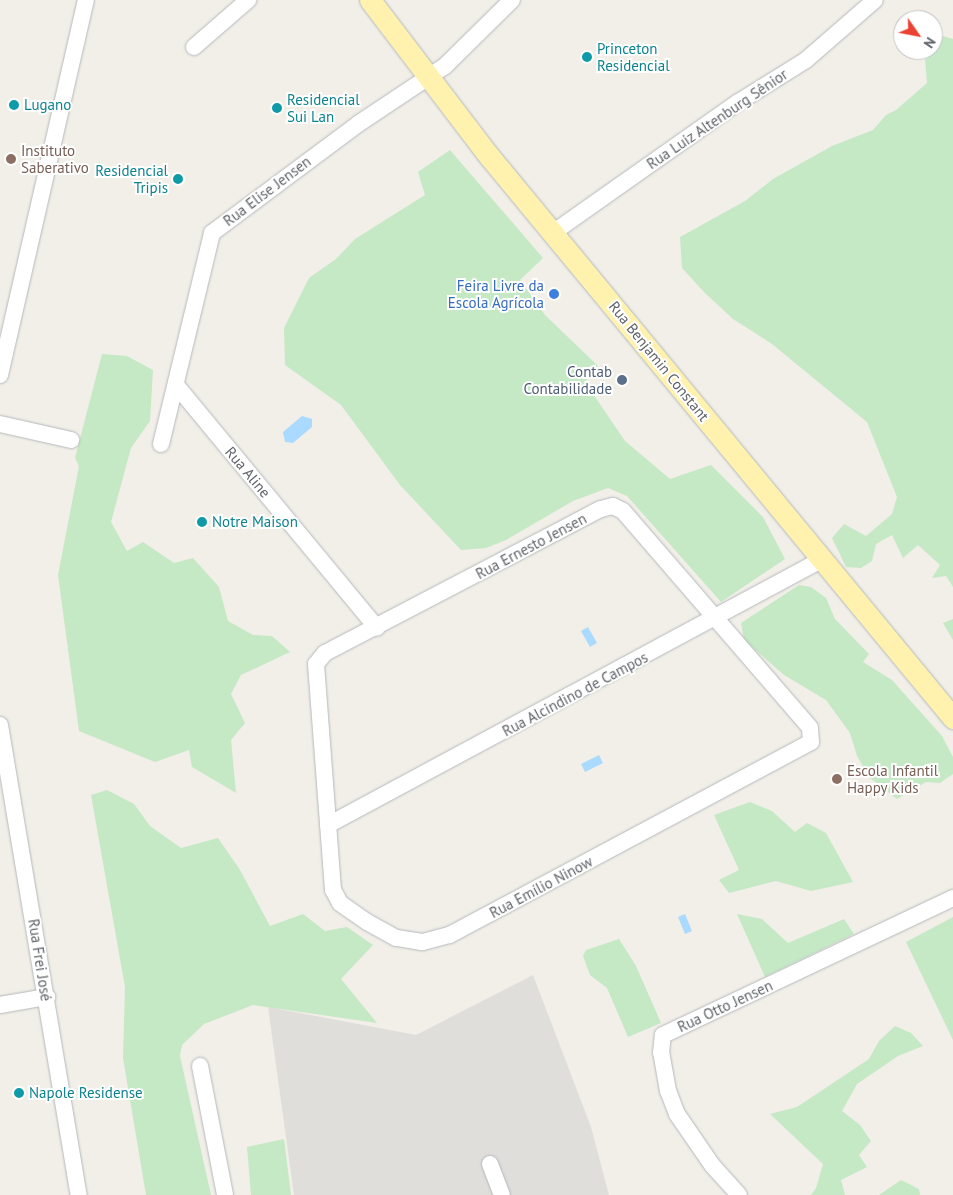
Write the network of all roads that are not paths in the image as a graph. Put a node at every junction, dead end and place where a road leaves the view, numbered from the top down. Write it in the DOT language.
graph roads {
  1 [pos="86,0"];
  2 [pos="248,0"];
  3 [pos="370,0"];
  4 [pos="512,0"];
  5 [pos="875,0"];
  6 [pos="194,47"];
  7 [pos="427,77"];
  8 [pos="554,232"];
  9 [pos="0,375"];
  10 [pos="176,385"];
  11 [pos="0,424"];
  12 [pos="71,440"];
  13 [pos="161,444"];
  14 [pos="821,560"];
  15 [pos="714,620"];
  16 [pos="376,628"];
  17 [pos="316,664"];
  18 [pos="953,718"];
  19 [pos="0,726"];
  20 [pos="328,826"];
  21 [pos="953,898"];
  22 [pos="47,997"];
  23 [pos="0,1005"];
  24 [pos="200,1066"];
  25 [pos="490,1164"];
  26 [pos="78,1195"];
  27 [pos="224,1195"];
  28 [pos="502,1195"];
  29 [pos="739,1195"];
  1 -- 9 [label="street"];
  2 -- 6 [label="street"];
  3 -- 7 [label="main road, Rua Benjamin Constant"];
  4 -- 7 [label="street, Rua Elise Jensen"];
  5 -- 8 [label="street, Rua Luiz Altenburg Sênior"];
  7 -- 8 [label="main road, Rua Benjamin Constant"];
  7 -- 10 [label="street, Rua Elise Jensen"];
  8 -- 14 [label="main road, Rua Benjamin Constant"];
  10 -- 13 [label="street, Rua Elise Jensen"];
  10 -- 16 [label="street, Rua Aline"];
  11 -- 12 [label="street"];
  14 -- 15 [label="street, Rua Alcindino de Campos"];
  14 -- 18 [label="main road, Rua Benjamin Constant"];
  15 -- 16 [label="street, Rua Ernesto Jensen"];
  15 -- 20 [label="street, Rua Alcindino de Campos"];
  15 -- 20 [label="street, Rua Emílio Ninow"];
  16 -- 17 [label="street, Rua Ernesto Jensen"];
  17 -- 20 [label="street, Rua Emílio Ninow"];
  19 -- 22 [label="street, Rua Frei José"];
  21 -- 29 [label="street, Rua Otto Jensen"];
  22 -- 23 [label="street"];
  22 -- 26 [label="street, Rua Frei José"];
  24 -- 27 [label="street"];
  25 -- 28 [label="street"];
}
